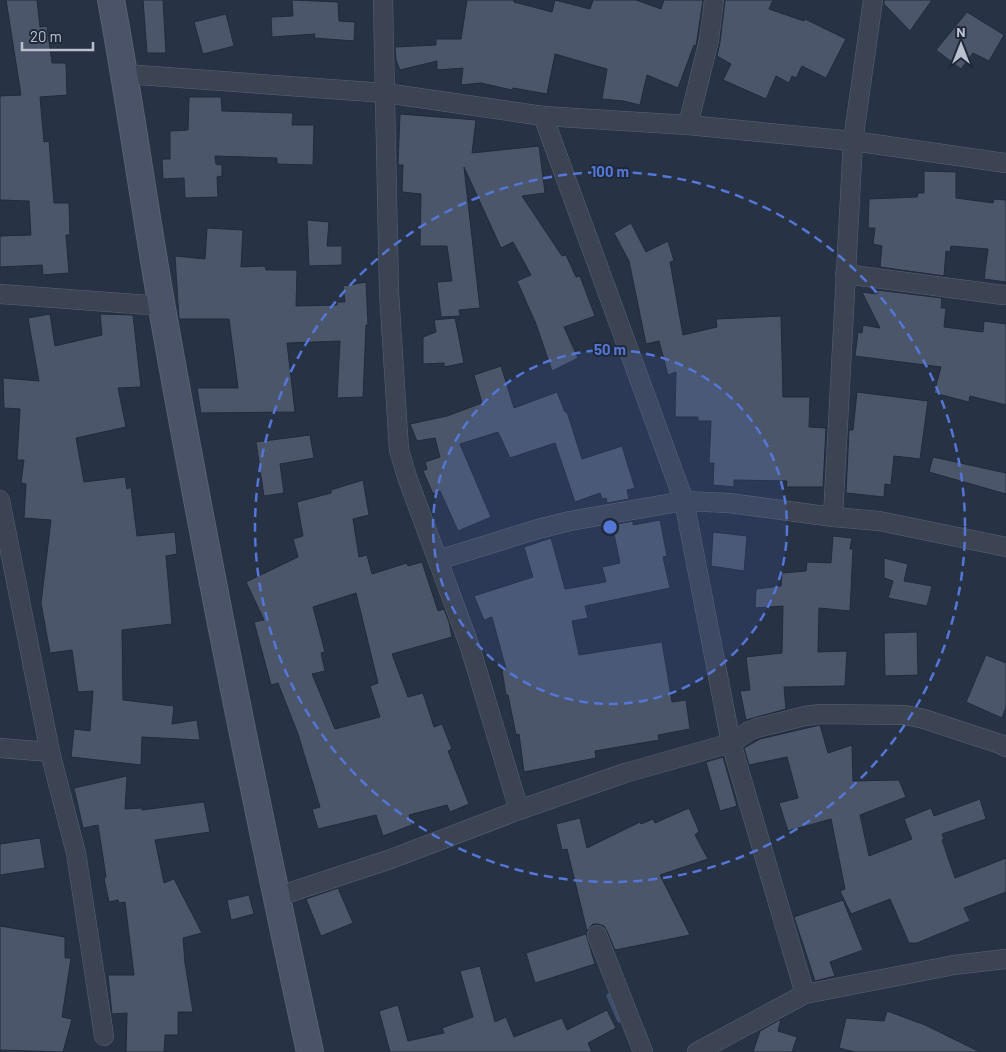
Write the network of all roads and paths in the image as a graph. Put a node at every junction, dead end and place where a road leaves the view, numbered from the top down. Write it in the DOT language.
graph roads {
  1 [pos="111,0"];
  2 [pos="383,0"];
  3 [pos="714,0"];
  4 [pos="873,0"];
  5 [pos="125,74"];
  6 [pos="385,94"];
  7 [pos="543,116"];
  8 [pos="688,125"];
  9 [pos="853,141"];
  10 [pos="1006,163"];
  11 [pos="845,274"];
  12 [pos="0,294"];
  13 [pos="1003,295"];
  14 [pos="162,306"];
  15 [pos="0,500"];
  16 [pos="684,501"];
  17 [pos="833,517"];
  18 [pos="1006,547"];
  19 [pos="438,560"];
  20 [pos="731,743"];
  21 [pos="1006,747"];
  22 [pos="0,748"];
  23 [pos="50,752"];
  24 [pos="519,810"];
  25 [pos="276,897"];
  26 [pos="597,935"];
  27 [pos="1006,959"];
  28 [pos="805,994"];
  29 [pos="104,1036"];
  30 [pos="310,1052"];
  31 [pos="643,1052"];
  32 [pos="697,1052"];
  1 -- 5 [label="main road"];
  2 -- 6 [label="street"];
  3 -- 8 [label="street"];
  4 -- 9 [label="street"];
  5 -- 6 [label="street"];
  5 -- 14 [label="main road"];
  6 -- 7 [label="street"];
  6 -- 19 [label="street"];
  7 -- 8 [label="street"];
  7 -- 16 [label="street"];
  8 -- 9 [label="street"];
  9 -- 10 [label="street"];
  9 -- 11 [label="street"];
  11 -- 13 [label="street"];
  11 -- 17 [label="street"];
  12 -- 14 [label="street"];
  14 -- 25 [label="main road"];
  15 -- 23 [label="street"];
  16 -- 17 [label="street"];
  16 -- 19 [label="street"];
  16 -- 20 [label="street"];
  17 -- 18 [label="street"];
  19 -- 24 [label="street"];
  20 -- 21 [label="street"];
  20 -- 24 [label="street"];
  20 -- 28 [label="street"];
  22 -- 23 [label="street"];
  23 -- 29 [label="street"];
  24 -- 25 [label="street"];
  25 -- 30 [label="main road"];
  26 -- 31 [label="street"];
  27 -- 28 [label="street"];
  28 -- 32 [label="street"];
}
